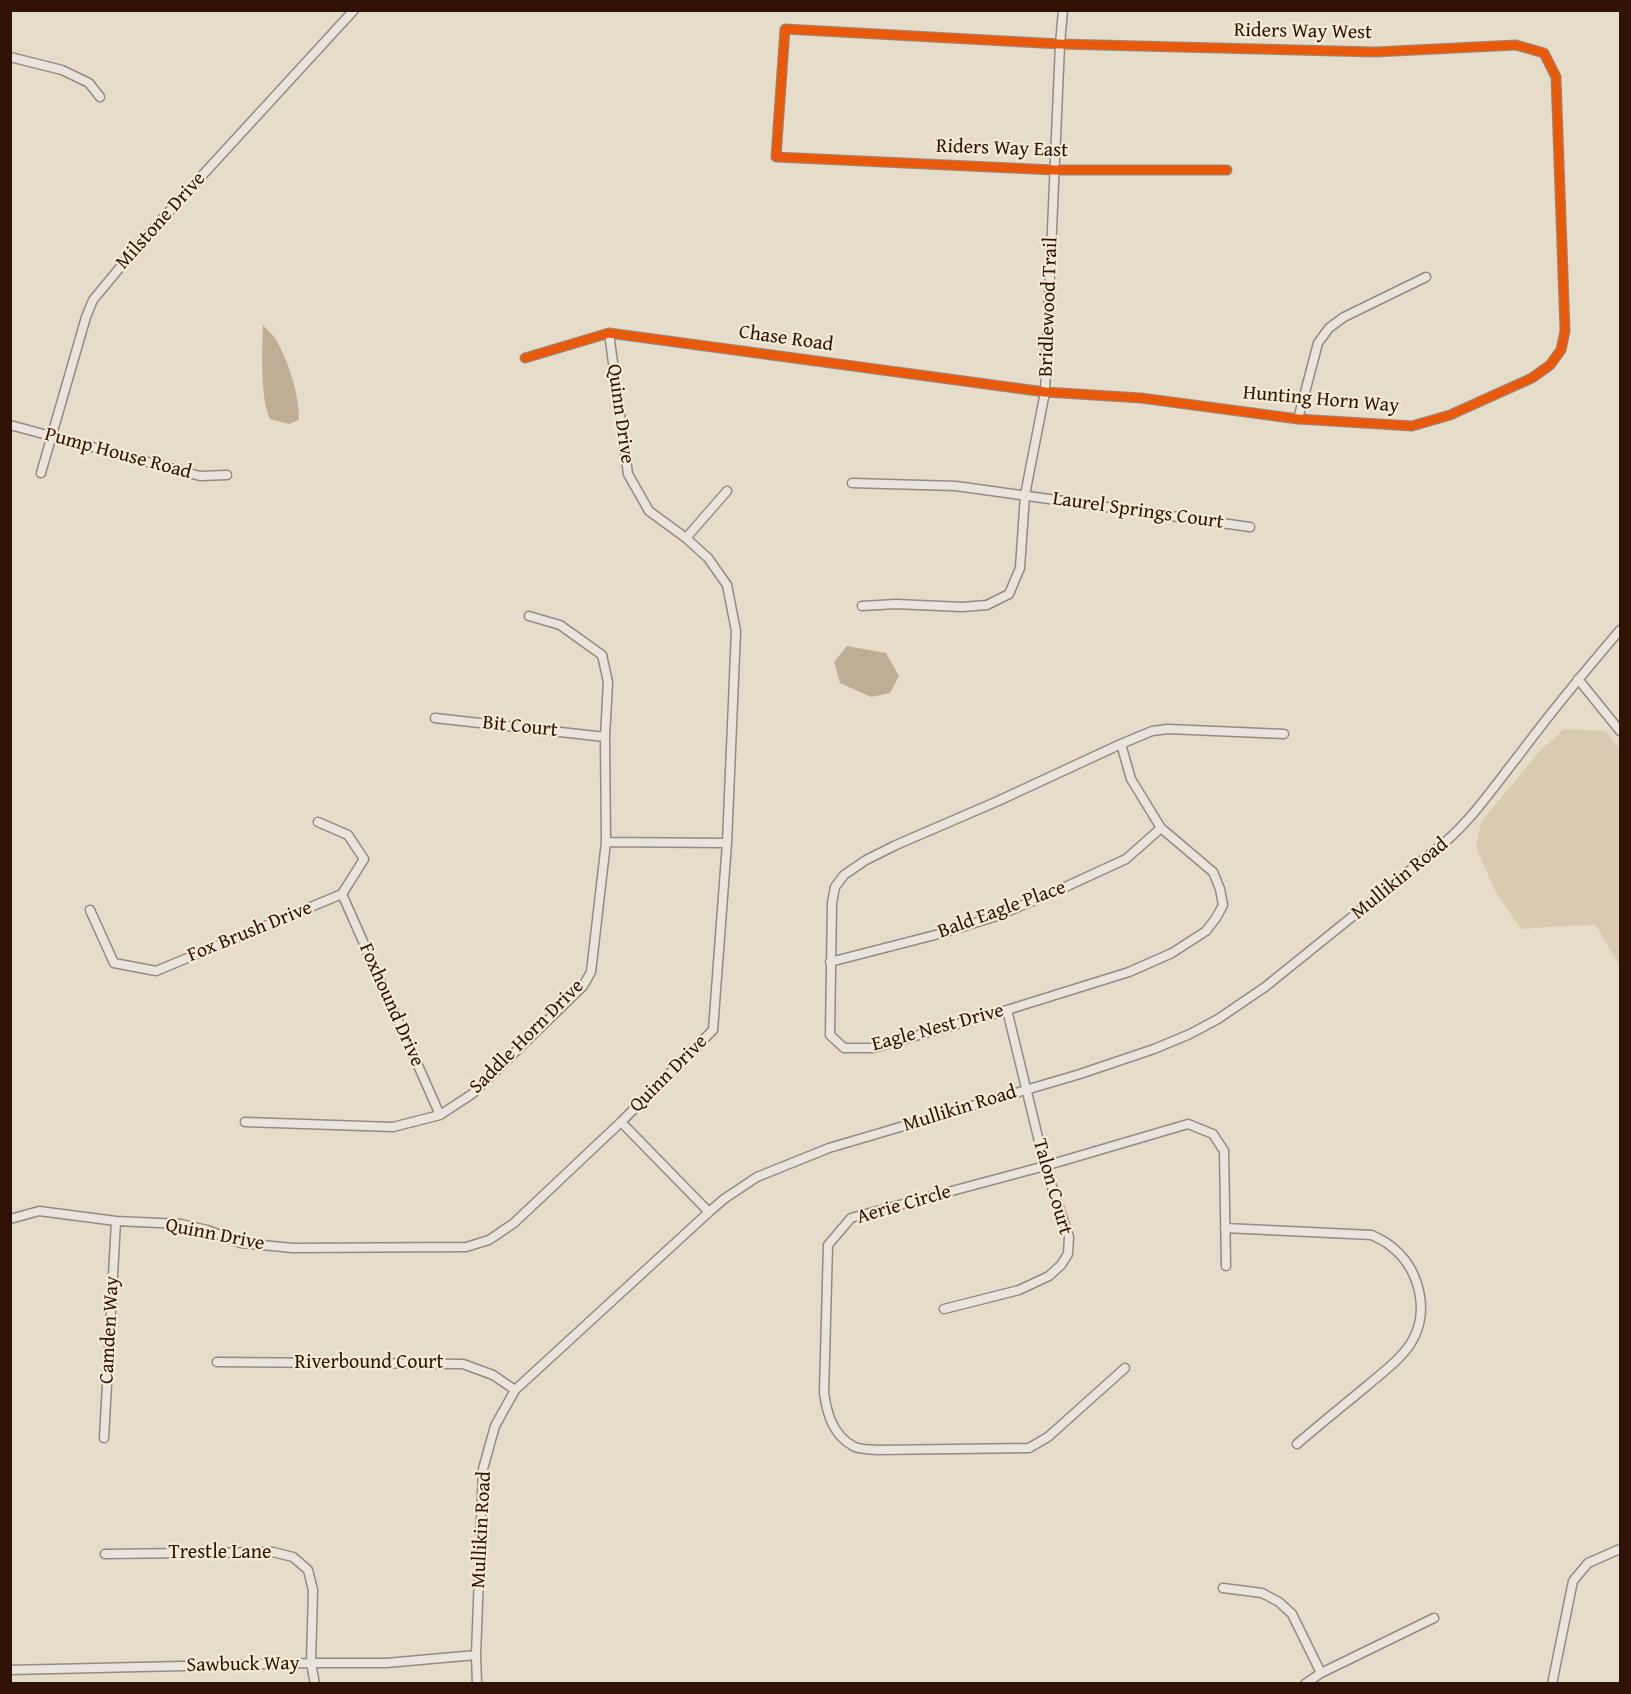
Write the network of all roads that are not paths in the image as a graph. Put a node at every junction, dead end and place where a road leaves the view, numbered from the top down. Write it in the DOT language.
graph roads {
  1 [pos="354,10"];
  2 [pos="1063,10"];
  3 [pos="1060,44"];
  4 [pos="1544,53"];
  5 [pos="10,57"];
  6 [pos="99,97"];
  7 [pos="776,157"];
  8 [pos="1054,170"];
  9 [pos="1227,170"];
  10 [pos="1426,277"];
  11 [pos="609,333"];
  12 [pos="525,358"];
  13 [pos="1045,392"];
  14 [pos="1298,419"];
  15 [pos="10,426"];
  16 [pos="52,436"];
  17 [pos="41,473"];
  18 [pos="227,475"];
  19 [pos="852,483"];
  20 [pos="727,491"];
  21 [pos="1025,495"];
  22 [pos="1250,526"];
  23 [pos="686,538"];
  24 [pos="862,606"];
  25 [pos="529,616"];
  26 [pos="1620,630"];
  27 [pos="1578,679"];
  28 [pos="435,718"];
  29 [pos="1620,731"];
  30 [pos="1284,734"];
  31 [pos="605,737"];
  32 [pos="1121,744"];
  33 [pos="318,822"];
  34 [pos="1161,828"];
  35 [pos="606,842"];
  36 [pos="727,843"];
  37 [pos="342,894"];
  38 [pos="90,910"];
  39 [pos="830,962"];
  40 [pos="1007,1010"];
  41 [pos="1026,1089"];
  42 [pos="440,1115"];
  43 [pos="245,1122"];
  44 [pos="621,1122"];
  45 [pos="1045,1166"];
  46 [pos="709,1212"];
  47 [pos="10,1220"];
  48 [pos="116,1221"];
  49 [pos="1225,1228"];
  50 [pos="1226,1266"];
  51 [pos="944,1309"];
  52 [pos="217,1362"];
  53 [pos="1125,1368"];
  54 [pos="515,1390"];
  55 [pos="104,1438"];
  56 [pos="1297,1444"];
  57 [pos="1620,1549"];
  58 [pos="105,1554"];
  59 [pos="1222,1588"];
  60 [pos="1434,1618"];
  61 [pos="476,1655"];
  62 [pos="311,1663"];
  63 [pos="10,1670"];
  64 [pos="1321,1673"];
  65 [pos="315,1683"];
  66 [pos="477,1683"];
  67 [pos="1305,1683"];
  68 [pos="1552,1683"];
  1 -- 16 [label="street, Milstone Drive"];
  2 -- 3 [label="street, Bridlewood Trail"];
  3 -- 4 [label="street, Riders Way West"];
  3 -- 7 [label="street, Riders Way West"];
  3 -- 8 [label="street, Bridlewood Trail"];
  4 -- 14 [label="street, Hunting Horn Way"];
  5 -- 6 [label="street"];
  7 -- 8 [label="street, Riders Way East"];
  8 -- 9 [label="street, Riders Way East"];
  8 -- 13 [label="street, Bridlewood Trail"];
  10 -- 14 [label="street"];
  11 -- 12 [label="street, Chase Road"];
  11 -- 13 [label="street, Chase Road"];
  11 -- 23 [label="street, Quinn Drive"];
  13 -- 14 [label="street, Hunting Horn Way"];
  13 -- 21 [label="street, Bridlewood Trail"];
  15 -- 16 [label="street, Pump House Road"];
  16 -- 17 [label="street, Milstone Drive"];
  16 -- 18 [label="street, Pump House Road"];
  19 -- 21 [label="street, Laurel Springs Court"];
  20 -- 23 [label="street"];
  21 -- 22 [label="street, Laurel Springs Court"];
  21 -- 24 [label="street, Bridlewood Trail"];
  23 -- 36 [label="street, Quinn Drive"];
  25 -- 31 [label="street, Saddle Horn Drive"];
  26 -- 27 [label="street, Mullikin Road"];
  27 -- 29 [label="street"];
  27 -- 41 [label="street, Mullikin Road"];
  28 -- 31 [label="street, Bit Court"];
  30 -- 32 [label="street, Eagle Nest Drive"];
  31 -- 35 [label="street, Saddle Horn Drive"];
  32 -- 34 [label="street, Eagle Nest Drive"];
  32 -- 39 [label="street, Eagle Nest Drive"];
  33 -- 37 [label="street"];
  34 -- 39 [label="street, Bald Eagle Place"];
  34 -- 40 [label="street, Eagle Nest Drive"];
  35 -- 36 [label="street"];
  35 -- 42 [label="street, Saddle Horn Drive"];
  36 -- 44 [label="street, Quinn Drive"];
  37 -- 38 [label="street, Fox Brush Drive"];
  37 -- 42 [label="street, Foxhound Drive"];
  39 -- 40 [label="street, Eagle Nest Drive"];
  40 -- 41 [label="street, Talon Court"];
  41 -- 45 [label="street, Talon Court"];
  41 -- 46 [label="street, Mullikin Road"];
  42 -- 43 [label="street, Saddle Horn Drive"];
  44 -- 46 [label="street"];
  44 -- 48 [label="street, Quinn Drive"];
  45 -- 49 [label="street, Aerie Circle"];
  45 -- 51 [label="street, Talon Court"];
  45 -- 53 [label="street, Aerie Circle"];
  46 -- 54 [label="street, Mullikin Road"];
  47 -- 48 [label="street, Quinn Drive"];
  48 -- 55 [label="street, Camden Way"];
  49 -- 50 [label="street, Aerie Circle"];
  49 -- 56 [label="street"];
  52 -- 54 [label="street, Riverbound Court"];
  54 -- 61 [label="street, Mullikin Road"];
  57 -- 68 [label="street"];
  58 -- 62 [label="street, Trestle Lane"];
  59 -- 64 [label="street"];
  60 -- 64 [label="street"];
  61 -- 62 [label="street, Sawbuck Way"];
  61 -- 66 [label="street, Mullikin Road"];
  62 -- 63 [label="street, Sawbuck Way"];
  62 -- 65 [label="street, Trestle Lane"];
  64 -- 67 [label="street"];
}
